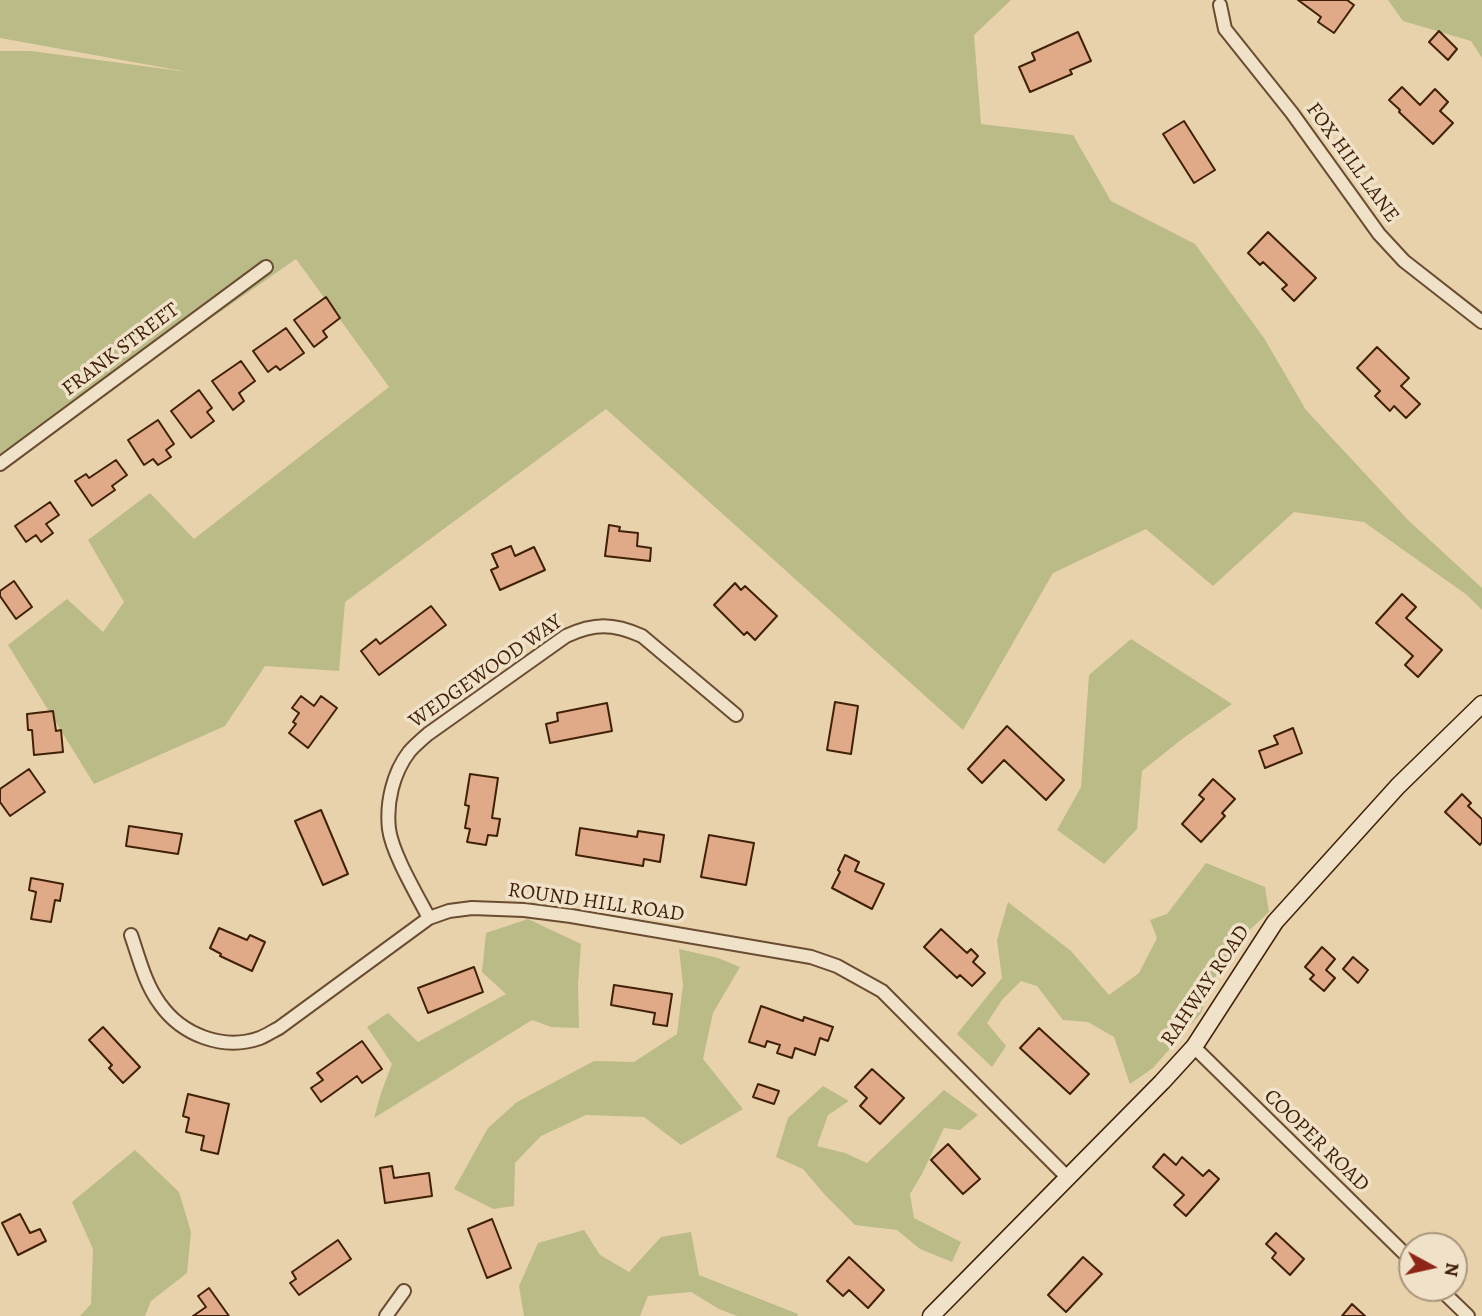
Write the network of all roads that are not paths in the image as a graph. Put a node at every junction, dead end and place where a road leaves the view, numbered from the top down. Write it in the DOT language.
graph roads {
  1 [pos="1220,5"];
  2 [pos="266,267"];
  3 [pos="1482,322"];
  4 [pos="0,464"];
  5 [pos="1482,704"];
  6 [pos="736,715"];
  7 [pos="429,918"];
  8 [pos="131,935"];
  9 [pos="1194,1047"];
  10 [pos="1068,1178"];
  11 [pos="1398,1247"];
  12 [pos="404,1291"];
  13 [pos="1454,1302"];
  14 [pos="386,1316"];
  15 [pos="931,1316"];
  16 [pos="1468,1316"];
  1 -- 3 [label="street, FOX HILL LANE"];
  2 -- 4 [label="street, FRANK STREET"];
  5 -- 9 [label="street, RAHWAY ROAD"];
  6 -- 7 [label="street, WEDGEWOOD WAY"];
  7 -- 8 [label="street, ROUND HILL ROAD"];
  7 -- 10 [label="street, ROUND HILL ROAD"];
  9 -- 10 [label="street, RAHWAY ROAD"];
  9 -- 11 [label="street, COOPER ROAD"];
  10 -- 15 [label="street, RAHWAY ROAD"];
  12 -- 14 [label="street"];
  13 -- 16 [label="street"];
}
